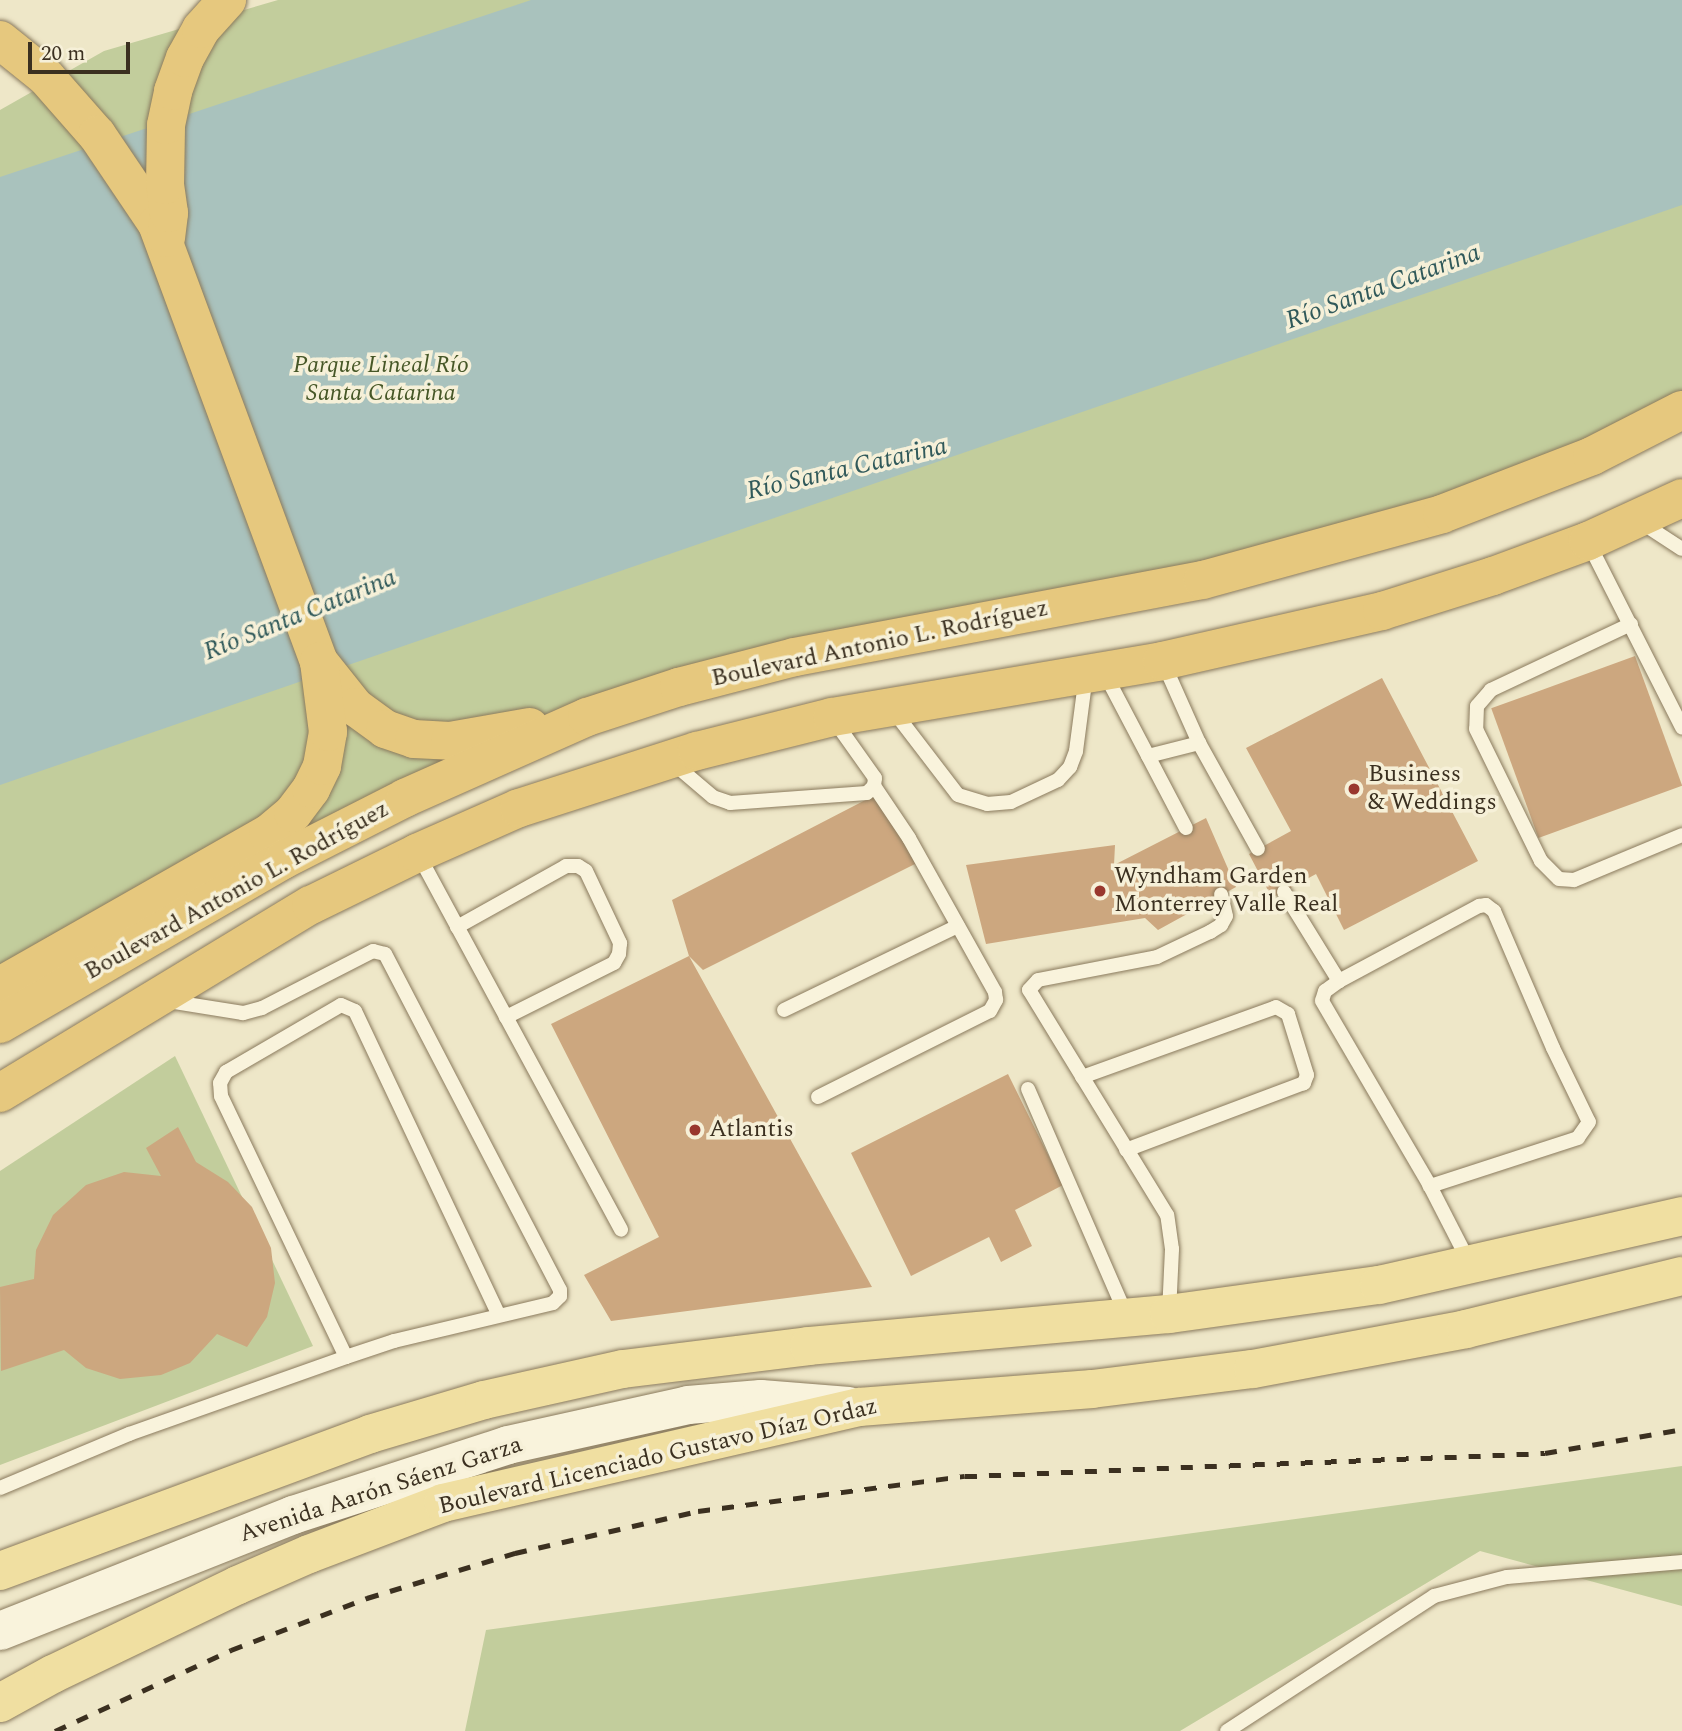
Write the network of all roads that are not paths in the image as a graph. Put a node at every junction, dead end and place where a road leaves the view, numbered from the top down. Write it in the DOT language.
graph roads {
  1 [pos="227,0"];
  2 [pos="0,40"];
  3 [pos="165,244"];
  4 [pos="1682,410"];
  5 [pos="1682,498"];
  6 [pos="1635,519"];
  7 [pos="1588,541"];
  8 [pos="1682,549"];
  9 [pos="1631,624"];
  10 [pos="318,661"];
  11 [pos="1162,661"];
  12 [pos="1094,671"];
  13 [pos="889,705"];
  14 [pos="587,717"];
  15 [pos="832,717"];
  16 [pos="1682,727"];
  17 [pos="1199,743"];
  18 [pos="1148,756"];
  19 [pos="669,760"];
  20 [pos="874,786"];
  21 [pos="1186,828"];
  22 [pos="1682,835"];
  23 [pos="1258,849"];
  24 [pos="417,853"];
  25 [pos="1284,892"];
  26 [pos="1221,895"];
  27 [pos="958,926"];
  28 [pos="457,927"];
  29 [pos="1339,981"];
  30 [pos="0,986"];
  31 [pos="153,999"];
  32 [pos="784,1010"];
  33 [pos="506,1017"];
  34 [pos="0,1024"];
  35 [pos="1082,1077"];
  36 [pos="1028,1089"];
  37 [pos="0,1093"];
  38 [pos="818,1097"];
  39 [pos="1126,1150"];
  40 [pos="1430,1186"];
  41 [pos="1682,1216"];
  42 [pos="621,1230"];
  43 [pos="1470,1265"];
  44 [pos="1682,1276"];
  45 [pos="498,1314"];
  46 [pos="1169,1314"];
  47 [pos="1128,1318"];
  48 [pos="346,1357"];
  49 [pos="859,1407"];
  50 [pos="0,1488"];
  51 [pos="1682,1562"];
  52 [pos="0,1571"];
  53 [pos="0,1631"];
  54 [pos="0,1703"];
  55 [pos="1227,1731"];
  1 -- 3 [label="highway"];
  2 -- 3 [label="highway"];
  3 -- 10 [label="highway"];
  4 -- 14 [label="highway, Boulevard Antonio L. Rodríguez"];
  5 -- 6 [label="highway, Boulevard Antonio L. Rodríguez"];
  6 -- 7 [label="highway, Boulevard Antonio L. Rodríguez"];
  6 -- 8 [label="lane"];
  7 -- 9 [label="lane"];
  7 -- 11 [label="highway, Boulevard Antonio L. Rodríguez"];
  9 -- 16 [label="lane"];
  9 -- 22 [label="lane"];
  10 -- 14 [label="highway"];
  10 -- 30 [label="highway"];
  11 -- 12 [label="highway, Boulevard Antonio L. Rodríguez"];
  11 -- 17 [label="lane"];
  12 -- 13 [label="highway, Boulevard Antonio L. Rodríguez"];
  12 -- 13 [label="lane"];
  12 -- 18 [label="lane"];
  13 -- 15 [label="highway, Boulevard Antonio L. Rodríguez"];
  14 -- 34 [label="highway, Boulevard Antonio L. Rodríguez"];
  15 -- 19 [label="highway, Boulevard Antonio L. Rodríguez"];
  15 -- 20 [label="lane"];
  17 -- 18 [label="lane"];
  17 -- 23 [label="lane"];
  18 -- 21 [label="lane"];
  19 -- 20 [label="lane"];
  19 -- 24 [label="highway, Boulevard Antonio L. Rodríguez"];
  20 -- 27 [label="lane"];
  24 -- 28 [label="lane"];
  24 -- 31 [label="highway, Boulevard Antonio L. Rodríguez"];
  25 -- 29 [label="lane"];
  26 -- 35 [label="lane"];
  27 -- 32 [label="lane"];
  27 -- 38 [label="lane"];
  28 -- 33 [label="lane"];
  28 -- 33 [label="lane"];
  29 -- 40 [label="lane"];
  29 -- 40 [label="lane"];
  31 -- 37 [label="highway, Boulevard Antonio L. Rodríguez"];
  31 -- 45 [label="lane"];
  33 -- 42 [label="lane"];
  35 -- 39 [label="lane"];
  35 -- 39 [label="lane"];
  36 -- 47 [label="lane"];
  39 -- 46 [label="lane"];
  40 -- 43 [label="lane"];
  41 -- 43 [label="main road"];
  43 -- 46 [label="main road"];
  44 -- 49 [label="main road, Boulevard Licenciado Gustavo Díaz Ordaz"];
  45 -- 48 [label="lane"];
  45 -- 48 [label="lane"];
  46 -- 47 [label="main road"];
  47 -- 52 [label="main road"];
  48 -- 50 [label="lane"];
  49 -- 53 [label="main road, Avenida Aarón Sáenz Garza"];
  49 -- 54 [label="main road, Boulevard Licenciado Gustavo Díaz Ordaz"];
  51 -- 55 [label="lane"];
}
